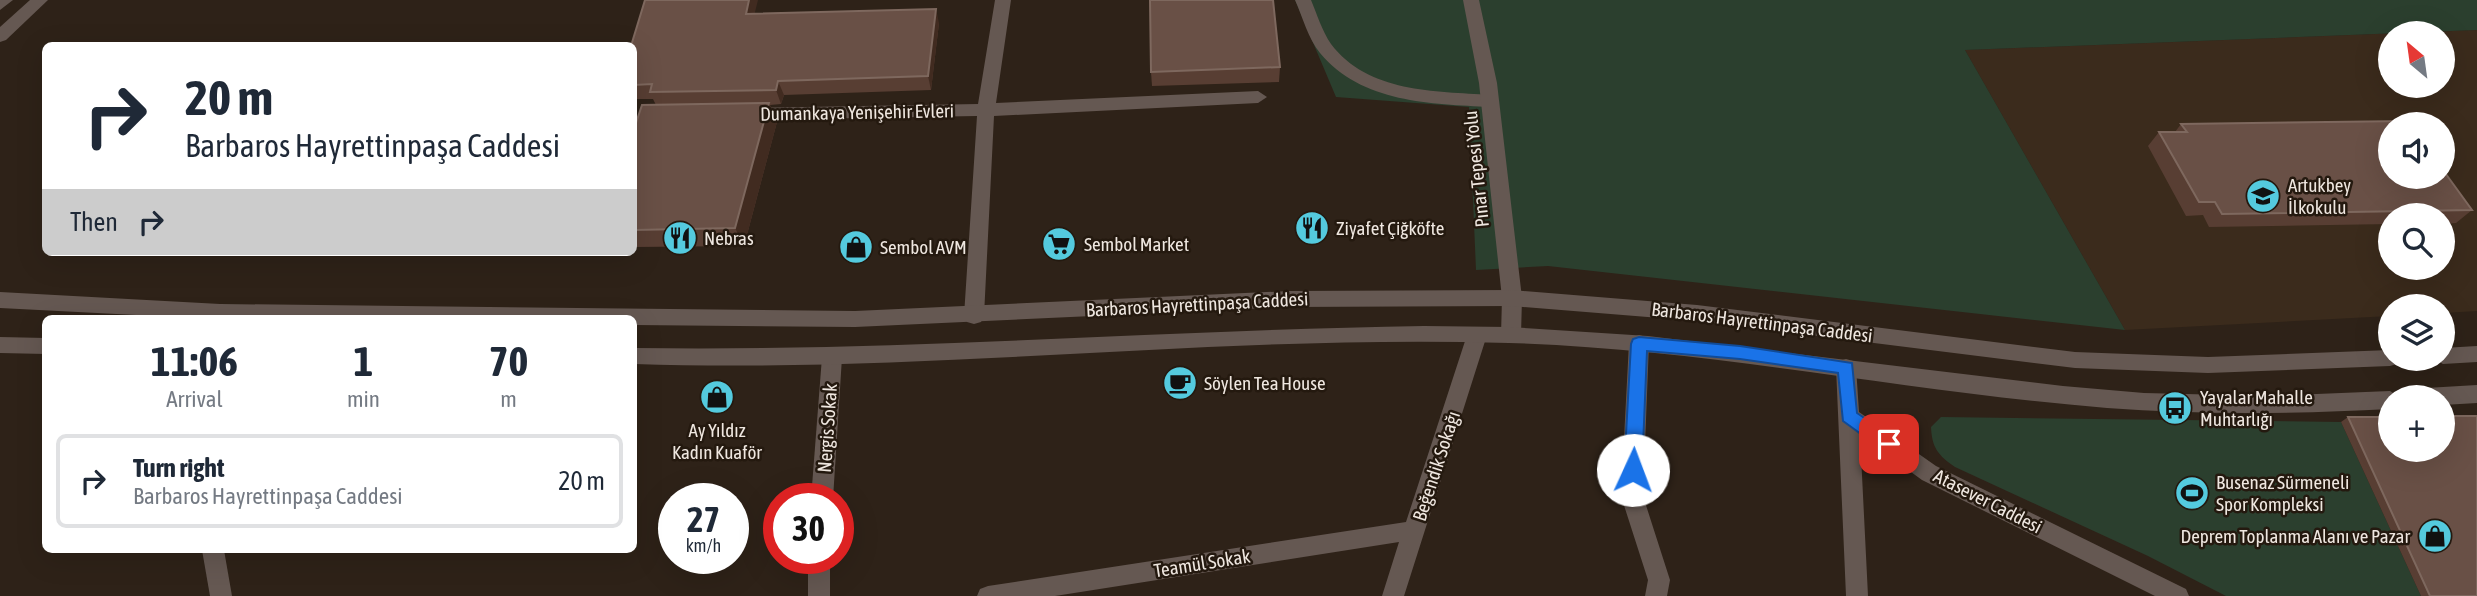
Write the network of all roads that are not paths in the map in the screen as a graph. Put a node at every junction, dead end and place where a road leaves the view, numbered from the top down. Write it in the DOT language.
graph roads {
  1 [pos="5,0"];
  2 [pos="40,0"];
  3 [pos="1003,0"];
  4 [pos="1303,0"];
  5 [pos="1471,0"];
  6 [pos="0,4"];
  7 [pos="0,36"];
  8 [pos="1258,97"];
  9 [pos="1490,101"];
  10 [pos="986,110"];
  11 [pos="726,114"];
  12 [pos="1512,298"];
  13 [pos="0,300"];
  14 [pos="219,315"];
  15 [pos="974,316"];
  16 [pos="637,318"];
  17 [pos="1477,335"];
  18 [pos="1511,335"];
  19 [pos="1639,344"];
  20 [pos="0,345"];
  21 [pos="42,346"];
  22 [pos="2477,354"];
  23 [pos="2455,355"];
  24 [pos="637,356"];
  25 [pos="832,357"];
  26 [pos="2378,358"];
  27 [pos="1846,368"];
  28 [pos="2477,394"];
  29 [pos="2455,395"];
  30 [pos="2378,400"];
  31 [pos="1849,416"];
  32 [pos="823,483"];
  33 [pos="1415,530"];
  34 [pos="214,553"];
  35 [pos="820,574"];
  36 [pos="221,596"];
  37 [pos="819,596"];
  38 [pos="988,596"];
  39 [pos="1393,596"];
  40 [pos="1656,596"];
  41 [pos="1857,596"];
  42 [pos="2178,596"];
  1 -- 6 [label="street"];
  2 -- 7 [label="street"];
  3 -- 10 [label="street"];
  4 -- 9 [label="street"];
  5 -- 9 [label="street, Pınar Tepesi Yolu"];
  8 -- 10 [label="street, Dumankaya Yenişehir Evleri"];
  9 -- 12 [label="street, Pınar Tepesi Yolu"];
  10 -- 11 [label="street, Dumankaya Yenişehir Evleri"];
  10 -- 15 [label="street"];
  12 -- 15 [label="street, Barbaros Hayrettinpaşa Caddesi"];
  12 -- 18 [label="street, Pınar Tepesi Yolu"];
  12 -- 26 [label="street, Barbaros Hayrettinpaşa Caddesi"];
  13 -- 14 [label="street, Barbaros Hayrettinpaşa Caddesi"];
  15 -- 16 [label="street, Barbaros Hayrettinpaşa Caddesi"];
  17 -- 18 [label="street, Barbaros Hayrettinpaşa Caddesi"];
  17 -- 25 [label="street, Barbaros Hayrettinpaşa Caddesi"];
  17 -- 33 [label="street, Beğendik Sokağı"];
  18 -- 19 [label="street, Barbaros Hayrettinpaşa Caddesi"];
  19 -- 27 [label="street, Barbaros Hayrettinpaşa Caddesi"];
  19 -- 40 [label="street"];
  20 -- 21 [label="street"];
  22 -- 23 [label="street"];
  24 -- 25 [label="street, Barbaros Hayrettinpaşa Caddesi"];
  25 -- 32 [label="street, Nergis Sokak"];
  27 -- 30 [label="street, Barbaros Hayrettinpaşa Caddesi"];
  27 -- 31 [label="street"];
  28 -- 29 [label="street"];
  31 -- 41 [label="street"];
  31 -- 42 [label="street, Atasever Caddesi"];
  33 -- 38 [label="street, Teamül Sokak"];
  33 -- 39 [label="street, Beğendik Sokağı"];
  34 -- 36 [label="street"];
  35 -- 37 [label="street"];
}
